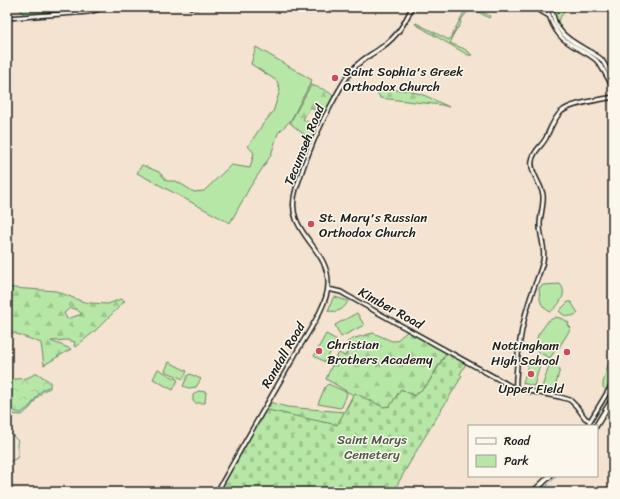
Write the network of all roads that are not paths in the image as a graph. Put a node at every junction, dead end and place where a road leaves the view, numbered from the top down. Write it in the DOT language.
graph roads {
  1 [pos="107,7"];
  2 [pos="191,7"];
  3 [pos="197,7"];
  4 [pos="412,7"];
  5 [pos="534,7"];
  6 [pos="548,7"];
  7 [pos="552,7"];
  8 [pos="549,16"];
  9 [pos="7,18"];
  10 [pos="554,19"];
  11 [pos="613,81"];
  12 [pos="613,88"];
  13 [pos="613,97"];
  14 [pos="298,226"];
  15 [pos="328,289"];
  16 [pos="613,382"];
  17 [pos="516,388"];
  18 [pos="613,398"];
  19 [pos="590,421"];
  20 [pos="588,425"];
  21 [pos="597,425"];
  22 [pos="549,477"];
  23 [pos="217,492"];
  24 [pos="533,492"];
  1 -- 9 [label="street"];
  2 -- 3 [label="street"];
  4 -- 14 [label="street, Tecumseh Road"];
  5 -- 8 [label="street"];
  6 -- 8 [label="street"];
  7 -- 10 [label="street"];
  8 -- 10 [label="street"];
  8 -- 12 [label="street"];
  10 -- 11 [label="street"];
  13 -- 17 [label="street"];
  14 -- 15 [label="street, Randall Road"];
  15 -- 17 [label="street, Kimber Road"];
  15 -- 23 [label="street, Randall Road"];
  16 -- 19 [label="street"];
  17 -- 19 [label="street, Kimber Road"];
  18 -- 21 [label="main road"];
  19 -- 20 [label="street"];
  22 -- 24 [label="main road"];
}
